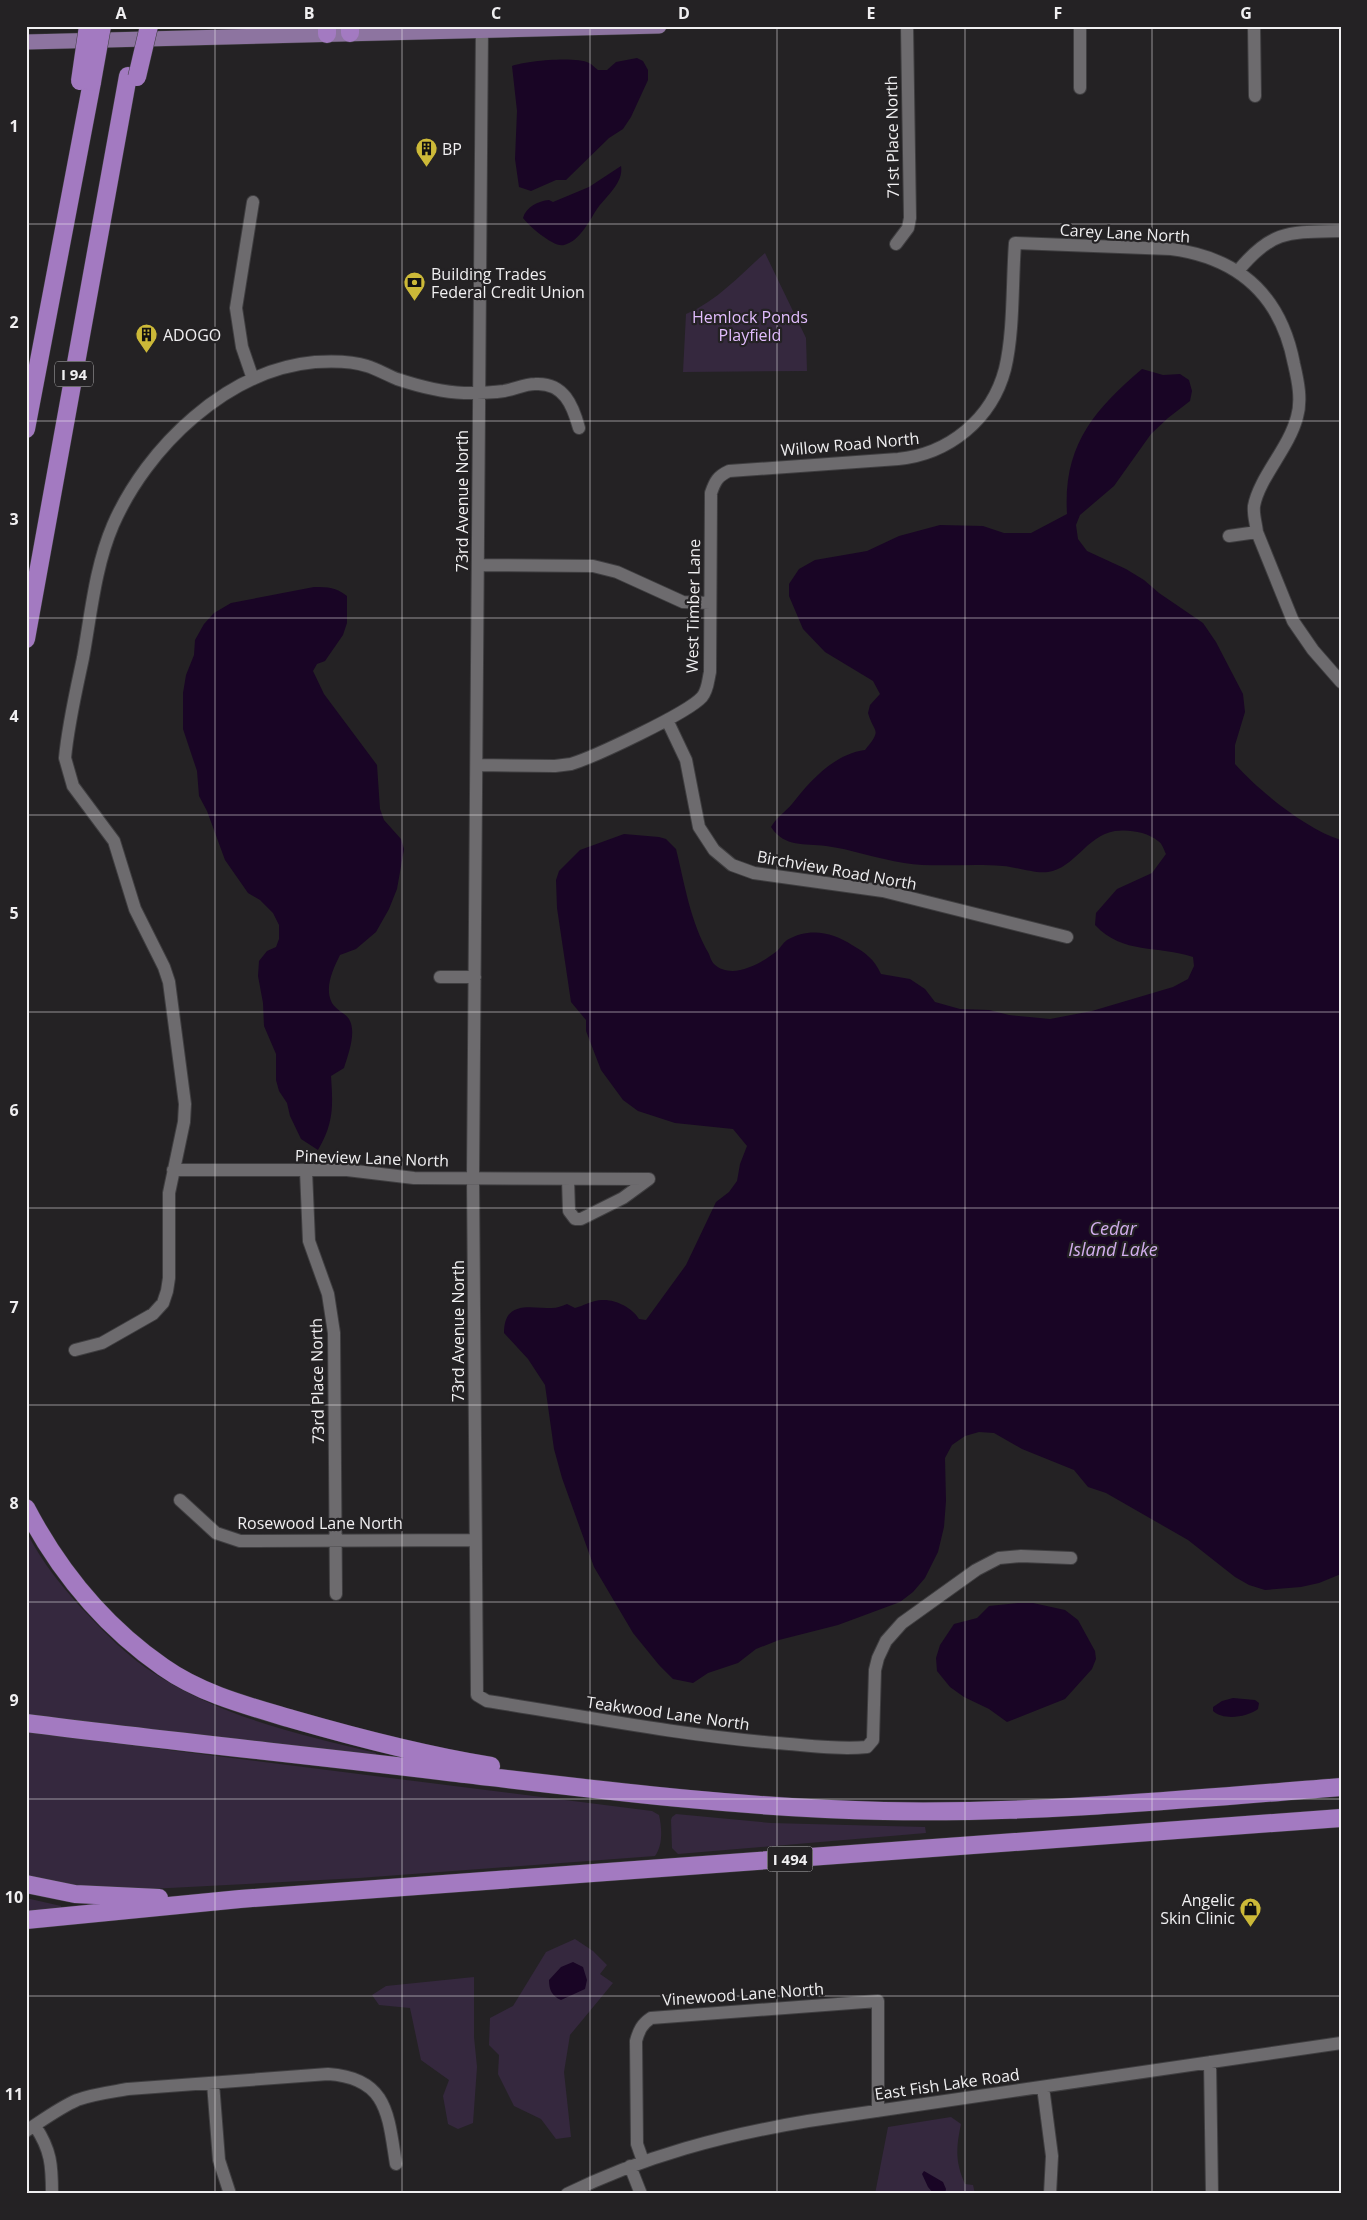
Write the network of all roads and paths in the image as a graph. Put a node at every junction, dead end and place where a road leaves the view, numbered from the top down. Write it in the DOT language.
graph roads {
  1 [pos="88,26"];
  2 [pos="102,26"];
  3 [pos="136,26"];
  4 [pos="149,26"];
  5 [pos="659,26"];
  6 [pos="906,26"];
  7 [pos="1080,26"];
  8 [pos="1254,26"];
  9 [pos="482,28"];
  10 [pos="327,30"];
  11 [pos="350,30"];
  12 [pos="26,42"];
  13 [pos="132,77"];
  14 [pos="86,82"];
  15 [pos="1080,88"];
  16 [pos="1255,96"];
  17 [pos="253,202"];
  18 [pos="1341,231"];
  19 [pos="1015,243"];
  20 [pos="896,244"];
  21 [pos="1238,271"];
  22 [pos="253,380"];
  23 [pos="479,392"];
  24 [pos="578,428"];
  25 [pos="26,429"];
  26 [pos="714,482"];
  27 [pos="1258,532"];
  28 [pos="1229,536"];
  29 [pos="478,565"];
  30 [pos="710,603"];
  31 [pos="26,640"];
  32 [pos="1341,682"];
  33 [pos="667,720"];
  34 [pos="477,766"];
  35 [pos="1067,937"];
  36 [pos="440,977"];
  37 [pos="475,977"];
  38 [pos="173,1170"];
  39 [pos="306,1170"];
  40 [pos="473,1178"];
  41 [pos="568,1179"];
  42 [pos="75,1350"];
  43 [pos="180,1500"];
  44 [pos="26,1508"];
  45 [pos="475,1540"];
  46 [pos="335,1541"];
  47 [pos="1071,1558"];
  48 [pos="336,1594"];
  49 [pos="476,1685"];
  50 [pos="26,1723"];
  51 [pos="1341,1787"];
  52 [pos="606,1790"];
  53 [pos="1341,1818"];
  54 [pos="26,1884"];
  55 [pos="240,1900"];
  56 [pos="26,1920"];
  57 [pos="1341,2043"];
  58 [pos="1210,2062"];
  59 [pos="213,2083"];
  60 [pos="1043,2087"];
  61 [pos="878,2111"];
  62 [pos="30,2128"];
  63 [pos="643,2161"];
  64 [pos="396,2164"];
  65 [pos="630,2166"];
  66 [pos="52,2194"];
  67 [pos="230,2194"];
  68 [pos="567,2194"];
  69 [pos="641,2194"];
  70 [pos="1050,2194"];
  71 [pos="1212,2194"];
  1 -- 14 [label="highway, bridge"];
  2 -- 14 [label="highway, I 94, bridge"];
  3 -- 13 [label="highway, I 94"];
  4 -- 13 [label="highway, bridge"];
  5 -- 9 [label="main road"];
  6 -- 20 [label="street, 71st Place North"];
  7 -- 15 [label="street"];
  8 -- 16 [label="street"];
  9 -- 11 [label="main road"];
  9 -- 23 [label="street, 73rd Avenue North"];
  10 -- 11 [label="main road"];
  10 -- 12 [label="main road"];
  13 -- 31 [label="highway, I 94"];
  14 -- 25 [label="highway, I 94"];
  17 -- 22 [label="street"];
  18 -- 21 [label="street"];
  19 -- 21 [label="street, Carey Lane North"];
  19 -- 26 [label="street, Willow Road North"];
  21 -- 27 [label="street, Carey Lane North"];
  22 -- 23 [label="street"];
  22 -- 38 [label="street"];
  23 -- 24 [label="street"];
  23 -- 29 [label="street, 73rd Avenue North"];
  26 -- 30 [label="street, West Timber Lane"];
  27 -- 28 [label="street"];
  27 -- 32 [label="street, Carey Lane North"];
  29 -- 30 [label="street"];
  29 -- 34 [label="street, 73rd Avenue North"];
  30 -- 33 [label="street, West Timber Lane"];
  33 -- 34 [label="street, West Timber Lane"];
  33 -- 35 [label="street, Birchview Road North"];
  34 -- 37 [label="street, 73rd Avenue North"];
  36 -- 37 [label="street"];
  37 -- 40 [label="street, 73rd Avenue North"];
  38 -- 39 [label="street, Pineview Lane North"];
  38 -- 42 [label="street"];
  39 -- 40 [label="street, Pineview Lane North"];
  39 -- 46 [label="street, 73rd Place North"];
  40 -- 41 [label="street, Pineview Lane North"];
  40 -- 45 [label="street, 73rd Avenue North"];
  41 -- 41 [label="street, Pineview Lane North"];
  43 -- 46 [label="street, Rosewood Lane North"];
  44 -- 52 [label="highway"];
  45 -- 46 [label="street, Rosewood Lane North"];
  45 -- 49 [label="street, 73rd Avenue North"];
  46 -- 48 [label="street, 73rd Place North"];
  47 -- 49 [label="street, Teakwood Lane North"];
  50 -- 52 [label="highway"];
  51 -- 52 [label="highway"];
  53 -- 55 [label="highway, I 494"];
  54 -- 55 [label="highway"];
  55 -- 56 [label="highway"];
  57 -- 58 [label="street, East Fish Lake Road"];
  58 -- 60 [label="street, East Fish Lake Road"];
  58 -- 71 [label="street"];
  59 -- 62 [label="street"];
  59 -- 64 [label="street"];
  59 -- 67 [label="street"];
  60 -- 61 [label="street, East Fish Lake Road"];
  60 -- 70 [label="street"];
  61 -- 63 [label="street, East Fish Lake Road"];
  61 -- 63 [label="street, Vinewood Lane North"];
  62 -- 66 [label="street"];
  63 -- 65 [label="street, East Fish Lake Road"];
  65 -- 68 [label="street, East Fish Lake Road"];
  65 -- 69 [label="street"];
}
